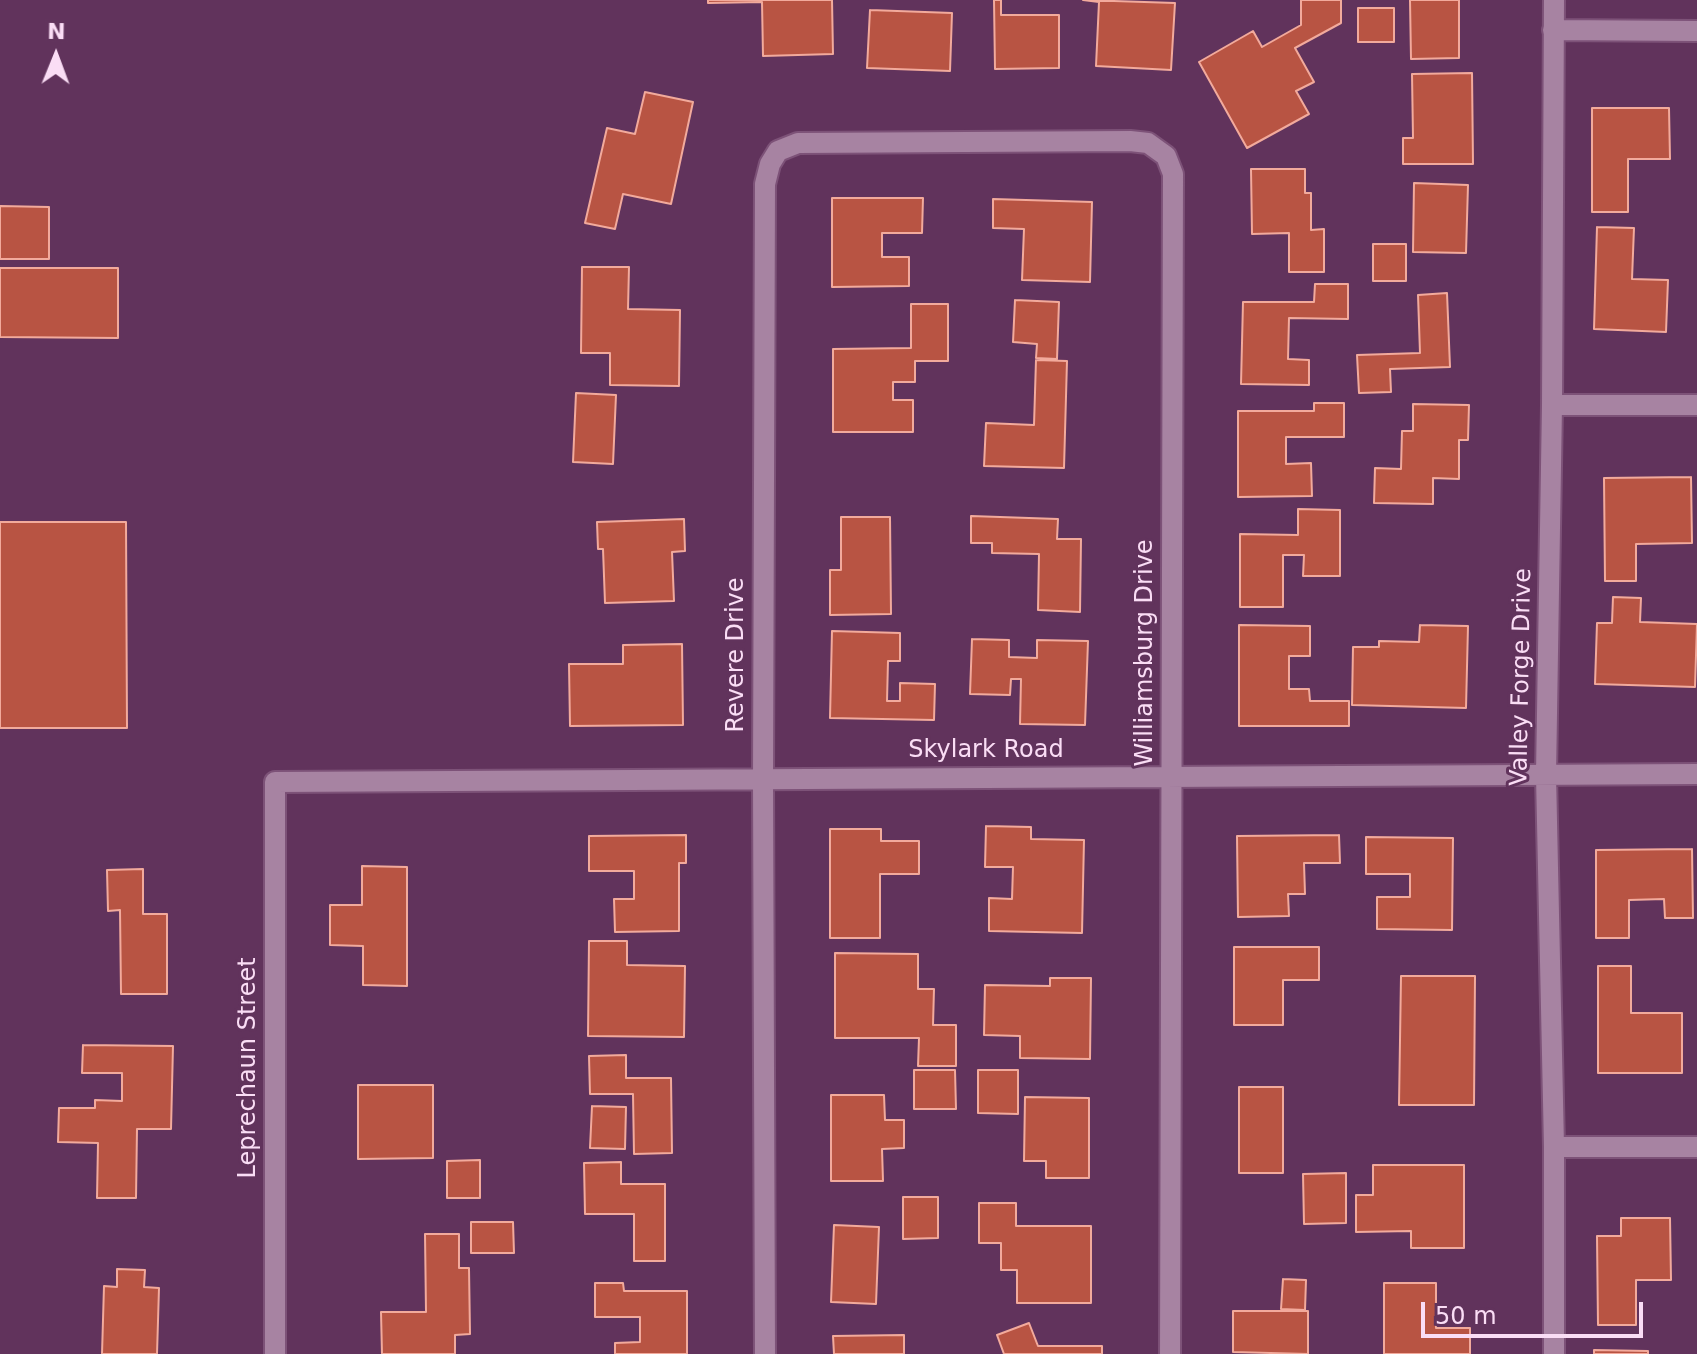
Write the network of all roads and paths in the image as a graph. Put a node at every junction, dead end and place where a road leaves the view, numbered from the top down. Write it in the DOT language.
graph roads {
  1 [pos="1554,0"];
  2 [pos="1553,30"];
  3 [pos="1697,31"];
  4 [pos="968,142"];
  5 [pos="1552,405"];
  6 [pos="1697,405"];
  7 [pos="1697,774"];
  8 [pos="1546,775"];
  9 [pos="1171,777"];
  10 [pos="763,778"];
  11 [pos="275,782"];
  12 [pos="1554,1147"];
  13 [pos="1697,1147"];
  14 [pos="275,1354"];
  15 [pos="765,1354"];
  16 [pos="1170,1354"];
  17 [pos="1554,1354"];
  1 -- 2 [label="street, Valley Forge Drive"];
  2 -- 3 [label="street"];
  2 -- 5 [label="street, Valley Forge Drive"];
  4 -- 9 [label="street, Williamsburg Drive"];
  4 -- 10 [label="street, Revere Drive"];
  5 -- 6 [label="street"];
  5 -- 8 [label="street, Valley Forge Drive"];
  7 -- 8 [label="street, Skylark Road"];
  8 -- 9 [label="street, Skylark Road"];
  8 -- 12 [label="street, Valley Forge Drive"];
  9 -- 10 [label="street, Skylark Road"];
  9 -- 16 [label="street, Williamsburg Drive"];
  10 -- 11 [label="street, Skylark Road"];
  10 -- 15 [label="street, Revere Drive"];
  11 -- 14 [label="street, Leprechaun Street"];
  12 -- 13 [label="street"];
  12 -- 17 [label="street, Valley Forge Drive"];
}
